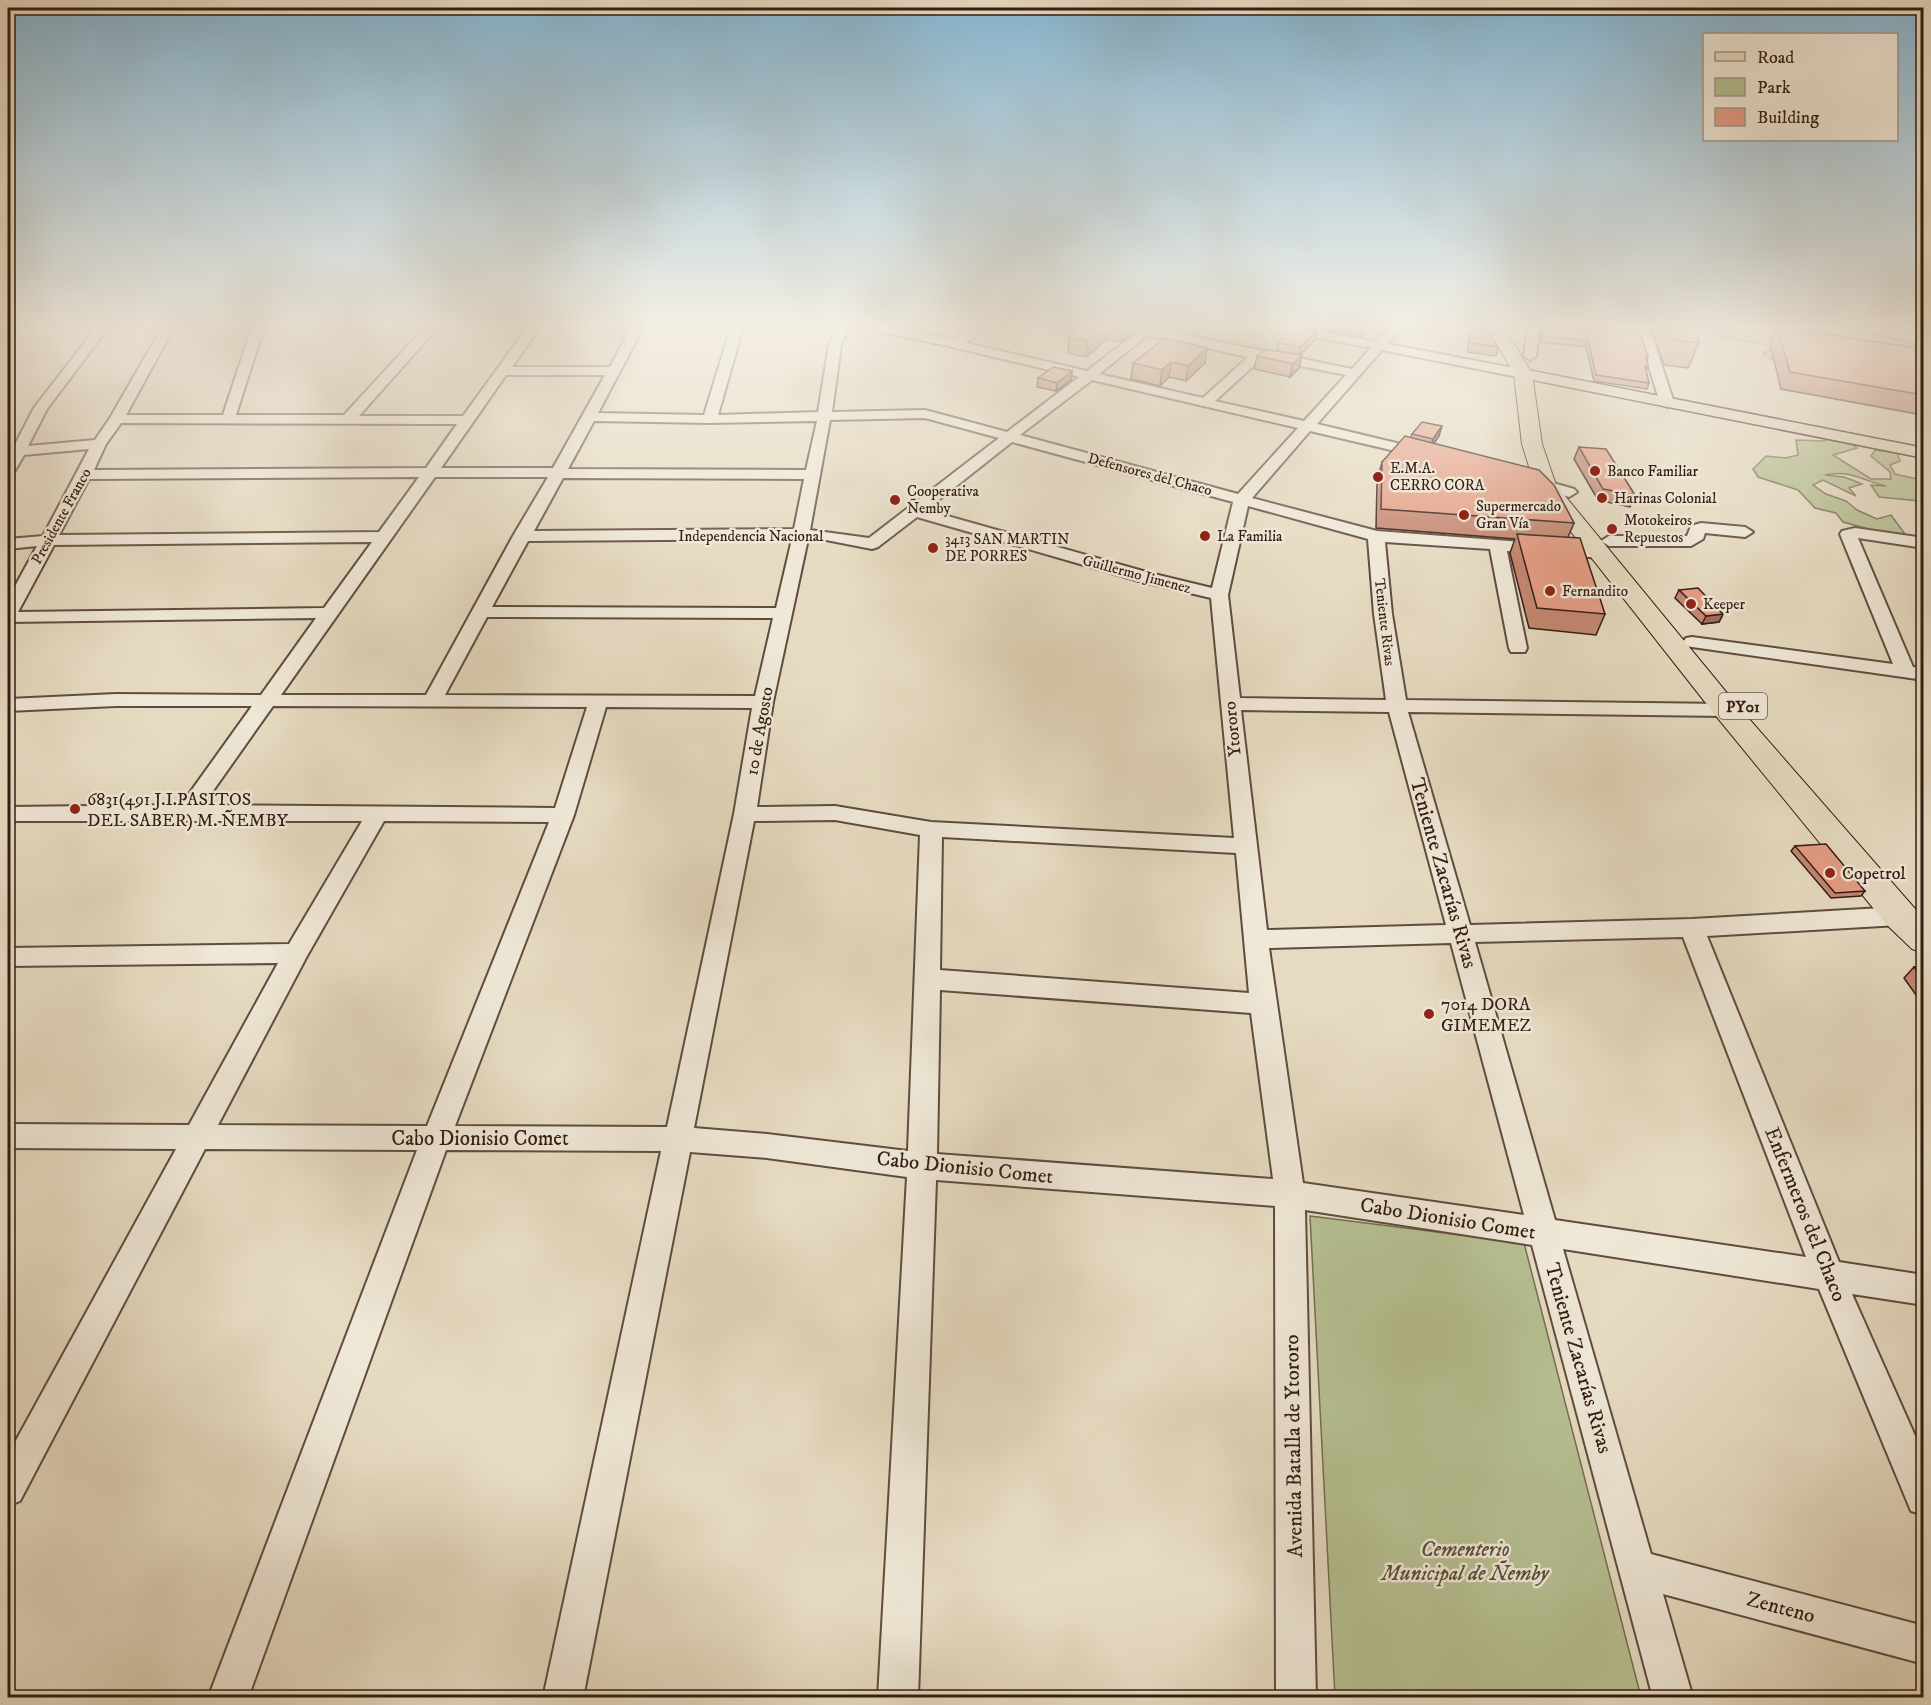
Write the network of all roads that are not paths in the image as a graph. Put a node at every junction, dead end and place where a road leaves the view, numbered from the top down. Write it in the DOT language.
graph roads {
  1 [pos="44,404"];
  2 [pos="126,404"];
  3 [pos="233,404"];
  4 [pos="362,404"];
  5 [pos="478,404"];
  6 [pos="596,404"];
  7 [pos="715,404"];
  8 [pos="826,404"];
  9 [pos="1055,404"];
  10 [pos="1217,404"];
  11 [pos="1327,404"];
  12 [pos="1540,404"];
  13 [pos="1667,404"];
  14 [pos="589,417"];
  15 [pos="824,418"];
  16 [pos="117,419"];
  17 [pos="710,419"];
  18 [pos="228,420"];
  19 [pos="347,420"];
  20 [pos="466,420"];
  21 [pos="1308,426"];
  22 [pos="1013,437"];
  23 [pos="99,444"];
  24 [pos="18,452"];
  25 [pos="1923,453"];
  26 [pos="1441,457"];
  27 [pos="8,471"];
  28 [pos="429,472"];
  29 [pos="560,473"];
  30 [pos="84,475"];
  31 [pos="812,475"];
  32 [pos="1513,477"];
  33 [pos="1557,489"];
  34 [pos="1242,499"];
  35 [pos="916,512"];
  36 [pos="1745,532"];
  37 [pos="801,534"];
  38 [pos="521,536"];
  39 [pos="1376,536"];
  40 [pos="382,537"];
  41 [pos="47,540"];
  42 [pos="1923,543"];
  43 [pos="8,544"];
  44 [pos="1498,546"];
  45 [pos="1605,548"];
  46 [pos="1219,595"];
  47 [pos="480,612"];
  48 [pos="329,613"];
  49 [pos="784,613"];
  50 [pos="8,616"];
  51 [pos="1692,642"];
  52 [pos="1518,648"];
  53 [pos="1914,673"];
  54 [pos="267,701"];
  55 [pos="432,701"];
  56 [pos="763,702"];
  57 [pos="598,703"];
  58 [pos="1229,704"];
  59 [pos="8,705"];
  60 [pos="1397,707"];
  61 [pos="1726,710"];
  62 [pos="187,812"];
  63 [pos="8,813"];
  64 [pos="376,814"];
  65 [pos="745,814"];
  66 [pos="563,815"];
  67 [pos="931,829"];
  68 [pos="1245,846"];
  69 [pos="1911,915"];
  70 [pos="1692,928"];
  71 [pos="1462,934"];
  72 [pos="1258,939"];
  73 [pos="1923,940"];
  74 [pos="296,952"];
  75 [pos="8,957"];
  76 [pos="929,979"];
  77 [pos="1263,1004"];
  78 [pos="8,1136"];
  79 [pos="198,1137"];
  80 [pos="436,1138"];
  81 [pos="678,1139"];
  82 [pos="922,1166"];
  83 [pos="1290,1194"];
  84 [pos="1544,1232"];
  85 [pos="1830,1276"];
  86 [pos="1921,1288"];
  87 [pos="8,1489"];
  88 [pos="1923,1498"];
  89 [pos="1638,1569"];
  90 [pos="1923,1645"];
  91 [pos="228,1698"];
  92 [pos="563,1698"];
  93 [pos="898,1698"];
  94 [pos="1296,1698"];
  95 [pos="1673,1698"];
  1 -- 24 [label="street"];
  2 -- 16 [label="street, Presidente Franco"];
  3 -- 18 [label="street"];
  4 -- 19 [label="street"];
  5 -- 20 [label="street"];
  6 -- 14 [label="street"];
  7 -- 17 [label="street"];
  8 -- 15 [label="street, 10 de Agosto"];
  9 -- 22 [label="street, Independencia Nacional"];
  10 -- 21 [label="street"];
  11 -- 21 [label="street, Ytororo"];
  12 -- 33 [label="highway, PY01"];
  13 -- 25 [label="main road"];
  14 -- 17 [label="street, Defensores del Chaco"];
  14 -- 29 [label="street"];
  15 -- 17 [label="street, Defensores del Chaco"];
  15 -- 22 [label="street, Defensores del Chaco"];
  15 -- 31 [label="street, 10 de Agosto"];
  16 -- 18 [label="street"];
  16 -- 23 [label="street, Presidente Franco"];
  18 -- 19 [label="street"];
  19 -- 20 [label="street"];
  20 -- 28 [label="street"];
  21 -- 26 [label="street"];
  21 -- 34 [label="street, Ytororo"];
  22 -- 34 [label="street, Defensores del Chaco"];
  22 -- 35 [label="street, Independencia Nacional"];
  23 -- 24 [label="street"];
  23 -- 30 [label="street, Presidente Franco"];
  24 -- 27 [label="street"];
  28 -- 29 [label="street"];
  28 -- 30 [label="street"];
  28 -- 40 [label="street"];
  29 -- 31 [label="street"];
  29 -- 38 [label="street"];
  30 -- 41 [label="street, Presidente Franco"];
  31 -- 37 [label="street, 10 de Agosto"];
  32 -- 33 [label="street"];
  33 -- 45 [label="highway, PY01"];
  34 -- 39 [label="street, Defensores del Chaco"];
  34 -- 46 [label="street, Ytororo"];
  35 -- 37 [label="street, Independencia Nacional"];
  35 -- 46 [label="street, Guillermo Jimenez"];
  36 -- 45 [label="street, Defensores del Chaco"];
  37 -- 38 [label="street, Independencia Nacional"];
  37 -- 49 [label="street, 10 de Agosto"];
  38 -- 47 [label="street"];
  39 -- 44 [label="street, Defensores del Chaco"];
  39 -- 60 [label="street, Teniente Rivas"];
  40 -- 41 [label="street"];
  40 -- 48 [label="street"];
  41 -- 43 [label="street"];
  41 -- 50 [label="street, Presidente Franco"];
  42 -- 53 [label="street"];
  44 -- 45 [label="street, Defensores del Chaco"];
  44 -- 52 [label="street"];
  45 -- 51 [label="highway, PY01"];
  45 -- 61 [label="highway, PY01"];
  46 -- 58 [label="street, Ytororo"];
  47 -- 49 [label="street"];
  47 -- 55 [label="street"];
  48 -- 50 [label="street"];
  48 -- 54 [label="street"];
  49 -- 56 [label="street, 10 de Agosto"];
  51 -- 53 [label="street"];
  51 -- 69 [label="highway, PY01"];
  54 -- 55 [label="street"];
  54 -- 59 [label="street"];
  54 -- 62 [label="street"];
  55 -- 57 [label="street"];
  56 -- 57 [label="street"];
  56 -- 65 [label="street, 10 de Agosto"];
  57 -- 66 [label="street"];
  58 -- 60 [label="street"];
  58 -- 68 [label="street, Ytororo"];
  60 -- 61 [label="street"];
  60 -- 71 [label="street, Teniente Zacarías Rivas"];
  61 -- 69 [label="highway, PY01"];
  62 -- 63 [label="street"];
  62 -- 64 [label="street"];
  64 -- 66 [label="street"];
  64 -- 74 [label="street"];
  65 -- 67 [label="street"];
  65 -- 81 [label="street, 10 de Agosto"];
  66 -- 80 [label="street"];
  67 -- 68 [label="street"];
  67 -- 76 [label="street"];
  68 -- 72 [label="street, Ytororo"];
  69 -- 70 [label="street"];
  69 -- 73 [label="highway, PY01"];
  70 -- 71 [label="street"];
  70 -- 85 [label="street, Enfermeros del Chaco"];
  71 -- 72 [label="street"];
  71 -- 84 [label="street, Teniente Zacarías Rivas"];
  72 -- 77 [label="street, Ytororo"];
  74 -- 75 [label="street"];
  74 -- 79 [label="street"];
  76 -- 77 [label="street"];
  76 -- 82 [label="street"];
  77 -- 83 [label="street, Ytororo"];
  78 -- 79 [label="street, Cabo Dionisio Comet"];
  79 -- 80 [label="street, Cabo Dionisio Comet"];
  79 -- 87 [label="street"];
  80 -- 81 [label="street, Cabo Dionisio Comet"];
  80 -- 91 [label="street"];
  81 -- 82 [label="street, Cabo Dionisio Comet"];
  81 -- 92 [label="street, 10 de Agosto"];
  82 -- 83 [label="street, Cabo Dionisio Comet"];
  82 -- 93 [label="street"];
  83 -- 84 [label="street, Cabo Dionisio Comet"];
  83 -- 94 [label="street, Avenida Batalla de Ytororo"];
  84 -- 85 [label="street, Cabo Dionisio Comet"];
  84 -- 89 [label="street, Teniente Zacarías Rivas"];
  85 -- 86 [label="street, Cabo Dionisio Comet"];
  85 -- 88 [label="street, Enfermeros del Chaco"];
  89 -- 90 [label="street, Zenteno"];
  89 -- 95 [label="street, Teniente Zacarías Rivas"];
}
